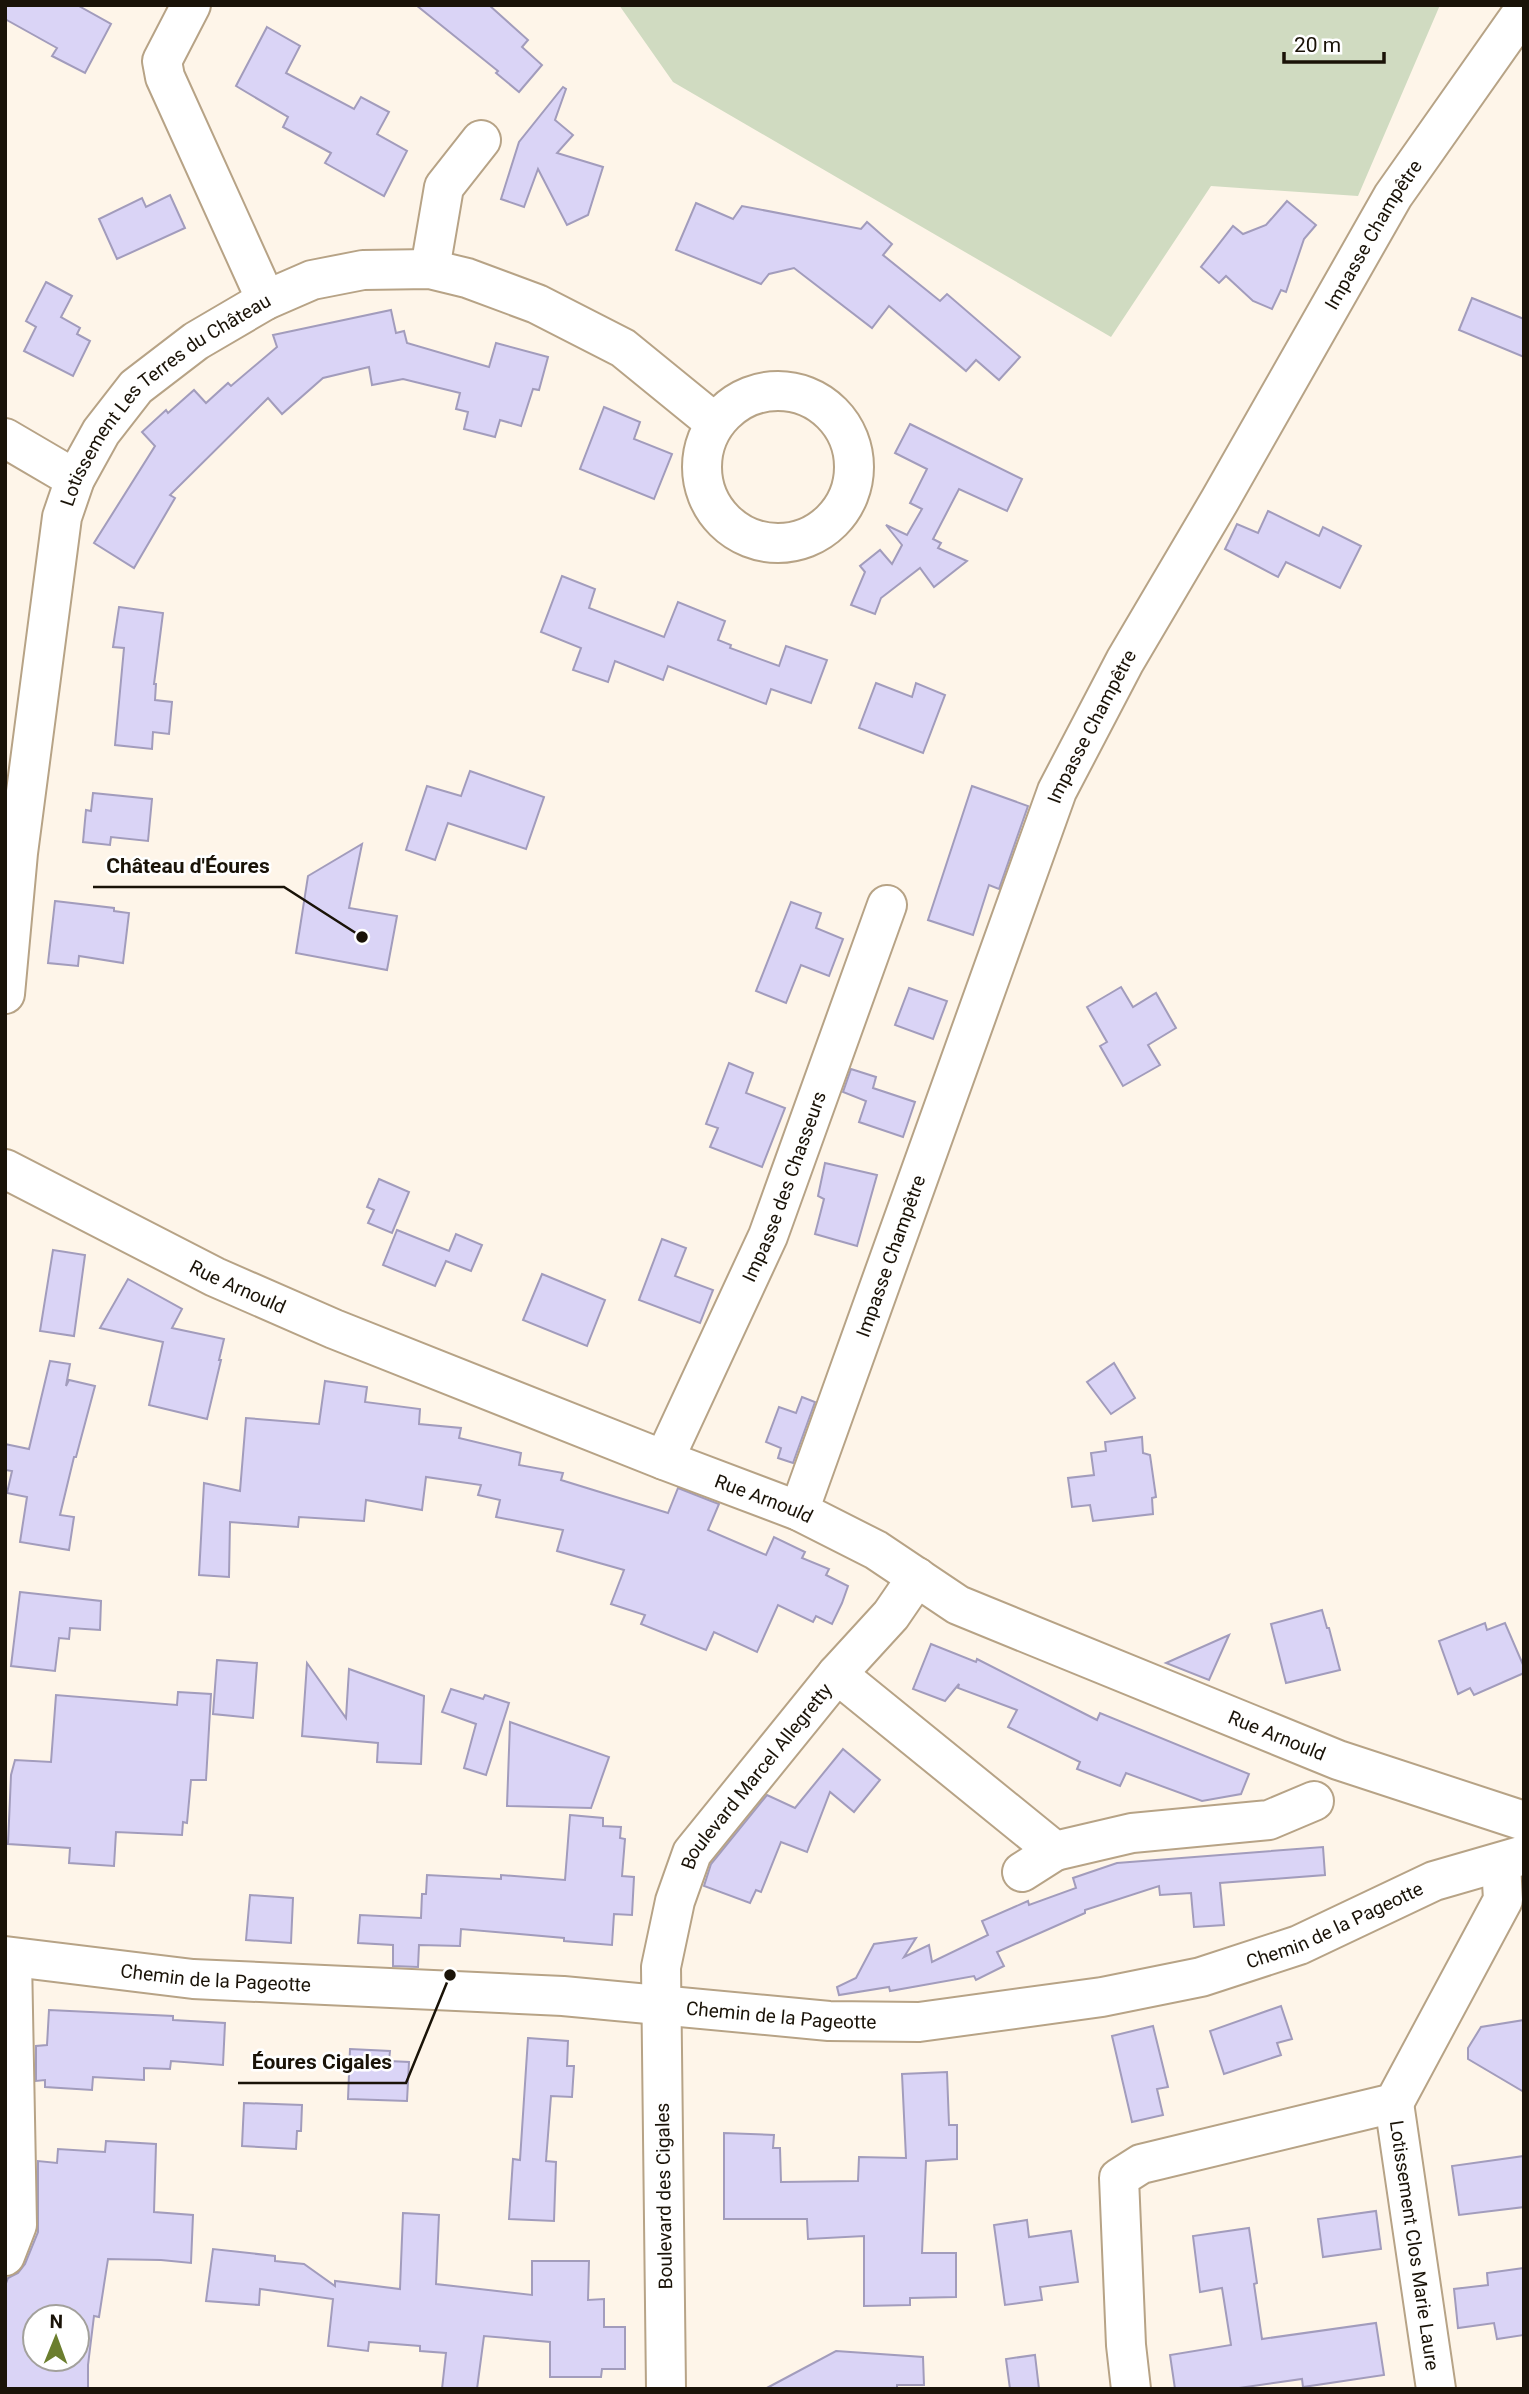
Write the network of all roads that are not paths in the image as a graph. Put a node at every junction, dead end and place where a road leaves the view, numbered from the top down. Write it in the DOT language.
graph roads {
  1 [pos="191,5"];
  2 [pos="1524,10"];
  3 [pos="481,140"];
  4 [pos="430,269"];
  5 [pos="266,300"];
  6 [pos="715,423"];
  7 [pos="5,438"];
  8 [pos="75,479"];
  9 [pos="12,853"];
  10 [pos="887,905"];
  11 [pos="5,994"];
  12 [pos="5,1169"];
  13 [pos="664,1460"];
  14 [pos="799,1511"];
  15 [pos="916,1577"];
  16 [pos="837,1674"];
  17 [pos="1314,1801"];
  18 [pos="1524,1821"];
  19 [pos="1055,1851"];
  20 [pos="1512,1859"];
  21 [pos="1022,1872"];
  22 [pos="9,1957"];
  23 [pos="661,2004"];
  24 [pos="1394,2103"];
  25 [pos="5,2256"];
  26 [pos="666,2389"];
  27 [pos="1130,2389"];
  28 [pos="1436,2389"];
  1 -- 5 [label="street"];
  2 -- 14 [label="street, Impasse Champêtre"];
  3 -- 4 [label="street"];
  4 -- 5 [label="street, Lotissement Les Terres du Château"];
  4 -- 6 [label="street, Lotissement Les Terres du Château"];
  5 -- 8 [label="street, Lotissement Les Terres du Château"];
  7 -- 8 [label="street"];
  8 -- 9 [label="street, Lotissement Les Terres du Château"];
  9 -- 11 [label="street, Lotissement Les Terres du Château"];
  10 -- 13 [label="street, Impasse des Chasseurs"];
  12 -- 13 [label="street, Rue Arnould"];
  13 -- 14 [label="street, Rue Arnould"];
  14 -- 15 [label="street, Rue Arnould"];
  15 -- 16 [label="street, Boulevard Marcel Allegretty"];
  15 -- 18 [label="street, Rue Arnould"];
  16 -- 19 [label="street"];
  16 -- 23 [label="street, Boulevard Marcel Allegretty"];
  17 -- 19 [label="street"];
  19 -- 21 [label="street"];
  20 -- 23 [label="street, Chemin de la Pageotte"];
  20 -- 24 [label="street"];
  22 -- 23 [label="street, Chemin de la Pageotte"];
  22 -- 25 [label="street"];
  23 -- 26 [label="street, Boulevard des Cigales"];
  24 -- 27 [label="street"];
  24 -- 28 [label="street, Lotissement Clos Marie Laure"];
}
